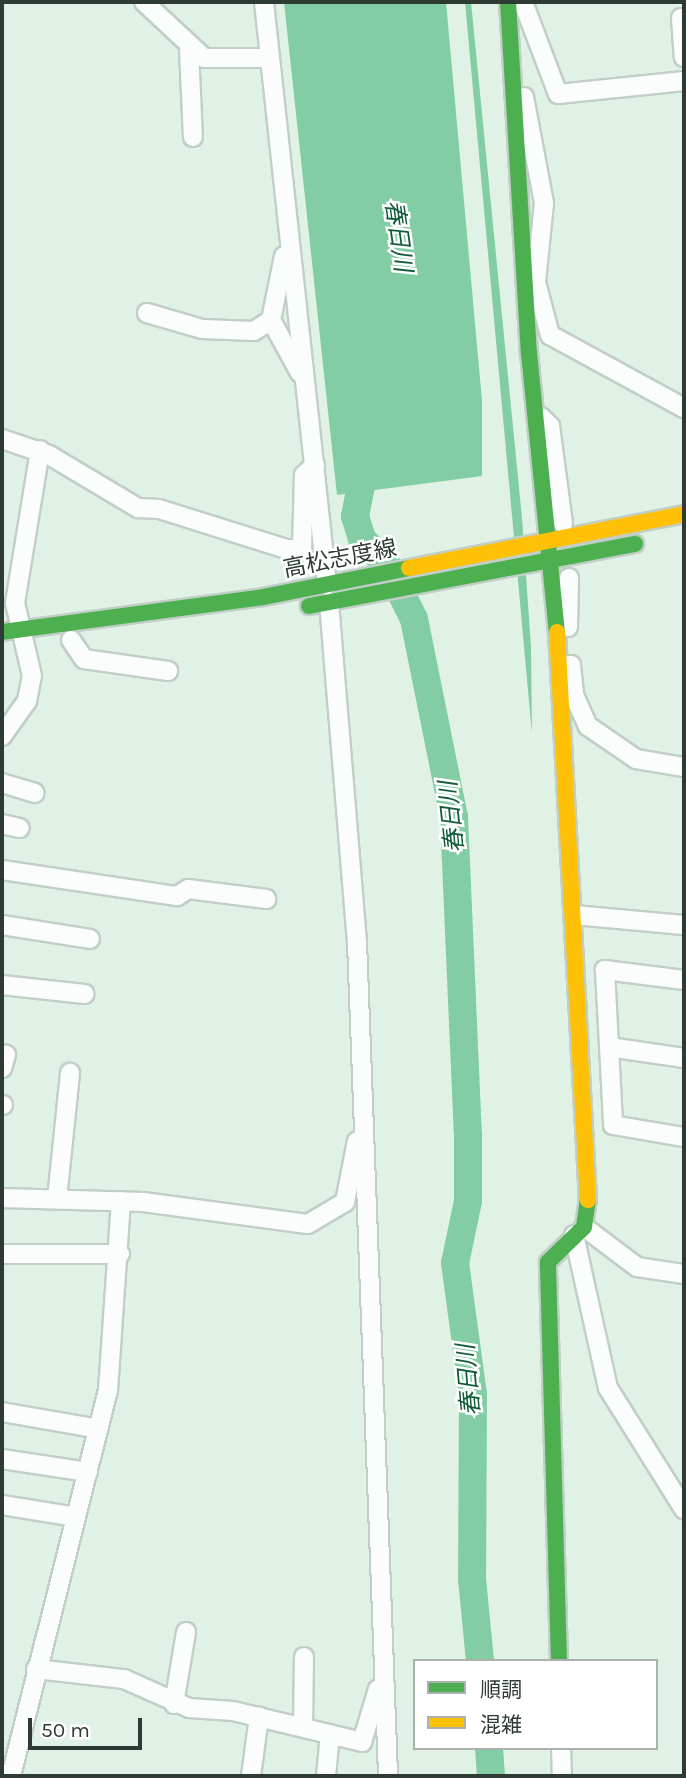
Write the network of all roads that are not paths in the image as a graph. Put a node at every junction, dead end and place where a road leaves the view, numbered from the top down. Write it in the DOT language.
graph roads {
  1 [pos="144,2"];
  2 [pos="264,2"];
  3 [pos="508,2"];
  4 [pos="523,2"];
  5 [pos="681,18"];
  6 [pos="189,50"];
  7 [pos="684,57"];
  8 [pos="266,58"];
  9 [pos="513,69"];
  10 [pos="684,81"];
  11 [pos="193,137"];
  12 [pos="288,239"];
  13 [pos="530,282"];
  14 [pos="147,313"];
  15 [pos="271,320"];
  16 [pos="305,382"];
  17 [pos="684,408"];
  18 [pos="536,412"];
  19 [pos="2,439"];
  20 [pos="40,450"];
  21 [pos="315,465"];
  22 [pos="684,514"];
  23 [pos="563,523"];
  24 [pos="684,532"];
  25 [pos="545,543"];
  26 [pos="548,565"];
  27 [pos="569,578"];
  28 [pos="333,592"];
  29 [pos="17,636"];
  30 [pos="71,640"];
  31 [pos="2,648"];
  32 [pos="563,665"];
  33 [pos="168,671"];
  34 [pos="2,736"];
  35 [pos="684,767"];
  36 [pos="2,783"];
  37 [pos="35,793"];
  38 [pos="2,824"];
  39 [pos="20,828"];
  40 [pos="2,870"];
  41 [pos="266,899"];
  42 [pos="574,915"];
  43 [pos="2,925"];
  44 [pos="684,925"];
  45 [pos="90,939"];
  46 [pos="684,980"];
  47 [pos="2,985"];
  48 [pos="85,994"];
  49 [pos="609,1047"];
  50 [pos="684,1058"];
  51 [pos="70,1073"];
  52 [pos="363,1114"];
  53 [pos="684,1137"];
  54 [pos="2,1198"];
  55 [pos="57,1199"];
  56 [pos="121,1201"];
  57 [pos="579,1231"];
  58 [pos="4,1254"];
  59 [pos="120,1254"];
  60 [pos="684,1274"];
  61 [pos="2,1412"];
  62 [pos="99,1429"];
  63 [pos="2,1458"];
  64 [pos="88,1472"];
  65 [pos="2,1505"];
  66 [pos="684,1508"];
  67 [pos="76,1517"];
  68 [pos="186,1632"];
  69 [pos="304,1657"];
  70 [pos="559,1659"];
  71 [pos="384,1665"];
  72 [pos="36,1669"];
  73 [pos="174,1704"];
  74 [pos="259,1717"];
  75 [pos="303,1727"];
  76 [pos="330,1734"];
  77 [pos="561,1750"];
  78 [pos="11,1776"];
  79 [pos="251,1776"];
  80 [pos="326,1776"];
  81 [pos="388,1776"];
  82 [pos="562,1776"];
  1 -- 6 [label="street"];
  2 -- 8 [label="street"];
  3 -- 9 [label="street"];
  4 -- 10 [label="street"];
  5 -- 7 [label="street"];
  6 -- 8 [label="street"];
  6 -- 11 [label="street"];
  8 -- 12 [label="street"];
  9 -- 13 [label="street"];
  12 -- 15 [label="street"];
  12 -- 16 [label="street"];
  13 -- 17 [label="street"];
  13 -- 18 [label="street"];
  14 -- 15 [label="street"];
  15 -- 16 [label="street"];
  16 -- 21 [label="street"];
  18 -- 23 [label="street"];
  18 -- 25 [label="street"];
  19 -- 20 [label="street"];
  20 -- 21 [label="street"];
  20 -- 29 [label="street"];
  21 -- 28 [label="street"];
  22 -- 25 [label="street, 高松志度線"];
  24 -- 26 [label="street, 高松志度線"];
  25 -- 26 [label="street"];
  25 -- 28 [label="street, 高松志度線"];
  26 -- 28 [label="street, 高松志度線"];
  26 -- 32 [label="street"];
  27 -- 32 [label="street"];
  28 -- 29 [label="street, 高松志度線"];
  28 -- 30 [label="street, 高松志度線"];
  28 -- 52 [label="street"];
  29 -- 30 [label="street, 高松志度線"];
  29 -- 31 [label="street, 高松志度線"];
  29 -- 34 [label="street"];
  30 -- 33 [label="street"];
  32 -- 35 [label="street"];
  32 -- 42 [label="street"];
  36 -- 37 [label="street"];
  38 -- 39 [label="street"];
  40 -- 41 [label="street"];
  42 -- 44 [label="street"];
  42 -- 57 [label="street"];
  43 -- 45 [label="street"];
  46 -- 49 [label="street"];
  47 -- 48 [label="street"];
  49 -- 50 [label="street"];
  49 -- 53 [label="street"];
  51 -- 55 [label="street"];
  52 -- 56 [label="street"];
  52 -- 71 [label="street"];
  54 -- 55 [label="street"];
  55 -- 56 [label="street"];
  56 -- 59 [label="street"];
  57 -- 60 [label="street"];
  57 -- 66 [label="street"];
  57 -- 70 [label="street"];
  58 -- 59 [label="street"];
  59 -- 62 [label="street"];
  61 -- 62 [label="street"];
  62 -- 64 [label="street"];
  63 -- 64 [label="street"];
  64 -- 67 [label="street"];
  65 -- 67 [label="street"];
  67 -- 72 [label="street"];
  68 -- 73 [label="street"];
  69 -- 75 [label="street"];
  71 -- 76 [label="street"];
  71 -- 81 [label="street"];
  72 -- 73 [label="street"];
  72 -- 78 [label="street"];
  73 -- 74 [label="street"];
  74 -- 75 [label="street"];
  74 -- 79 [label="street"];
  75 -- 76 [label="street"];
  76 -- 80 [label="street"];
  77 -- 82 [label="street"];
}
